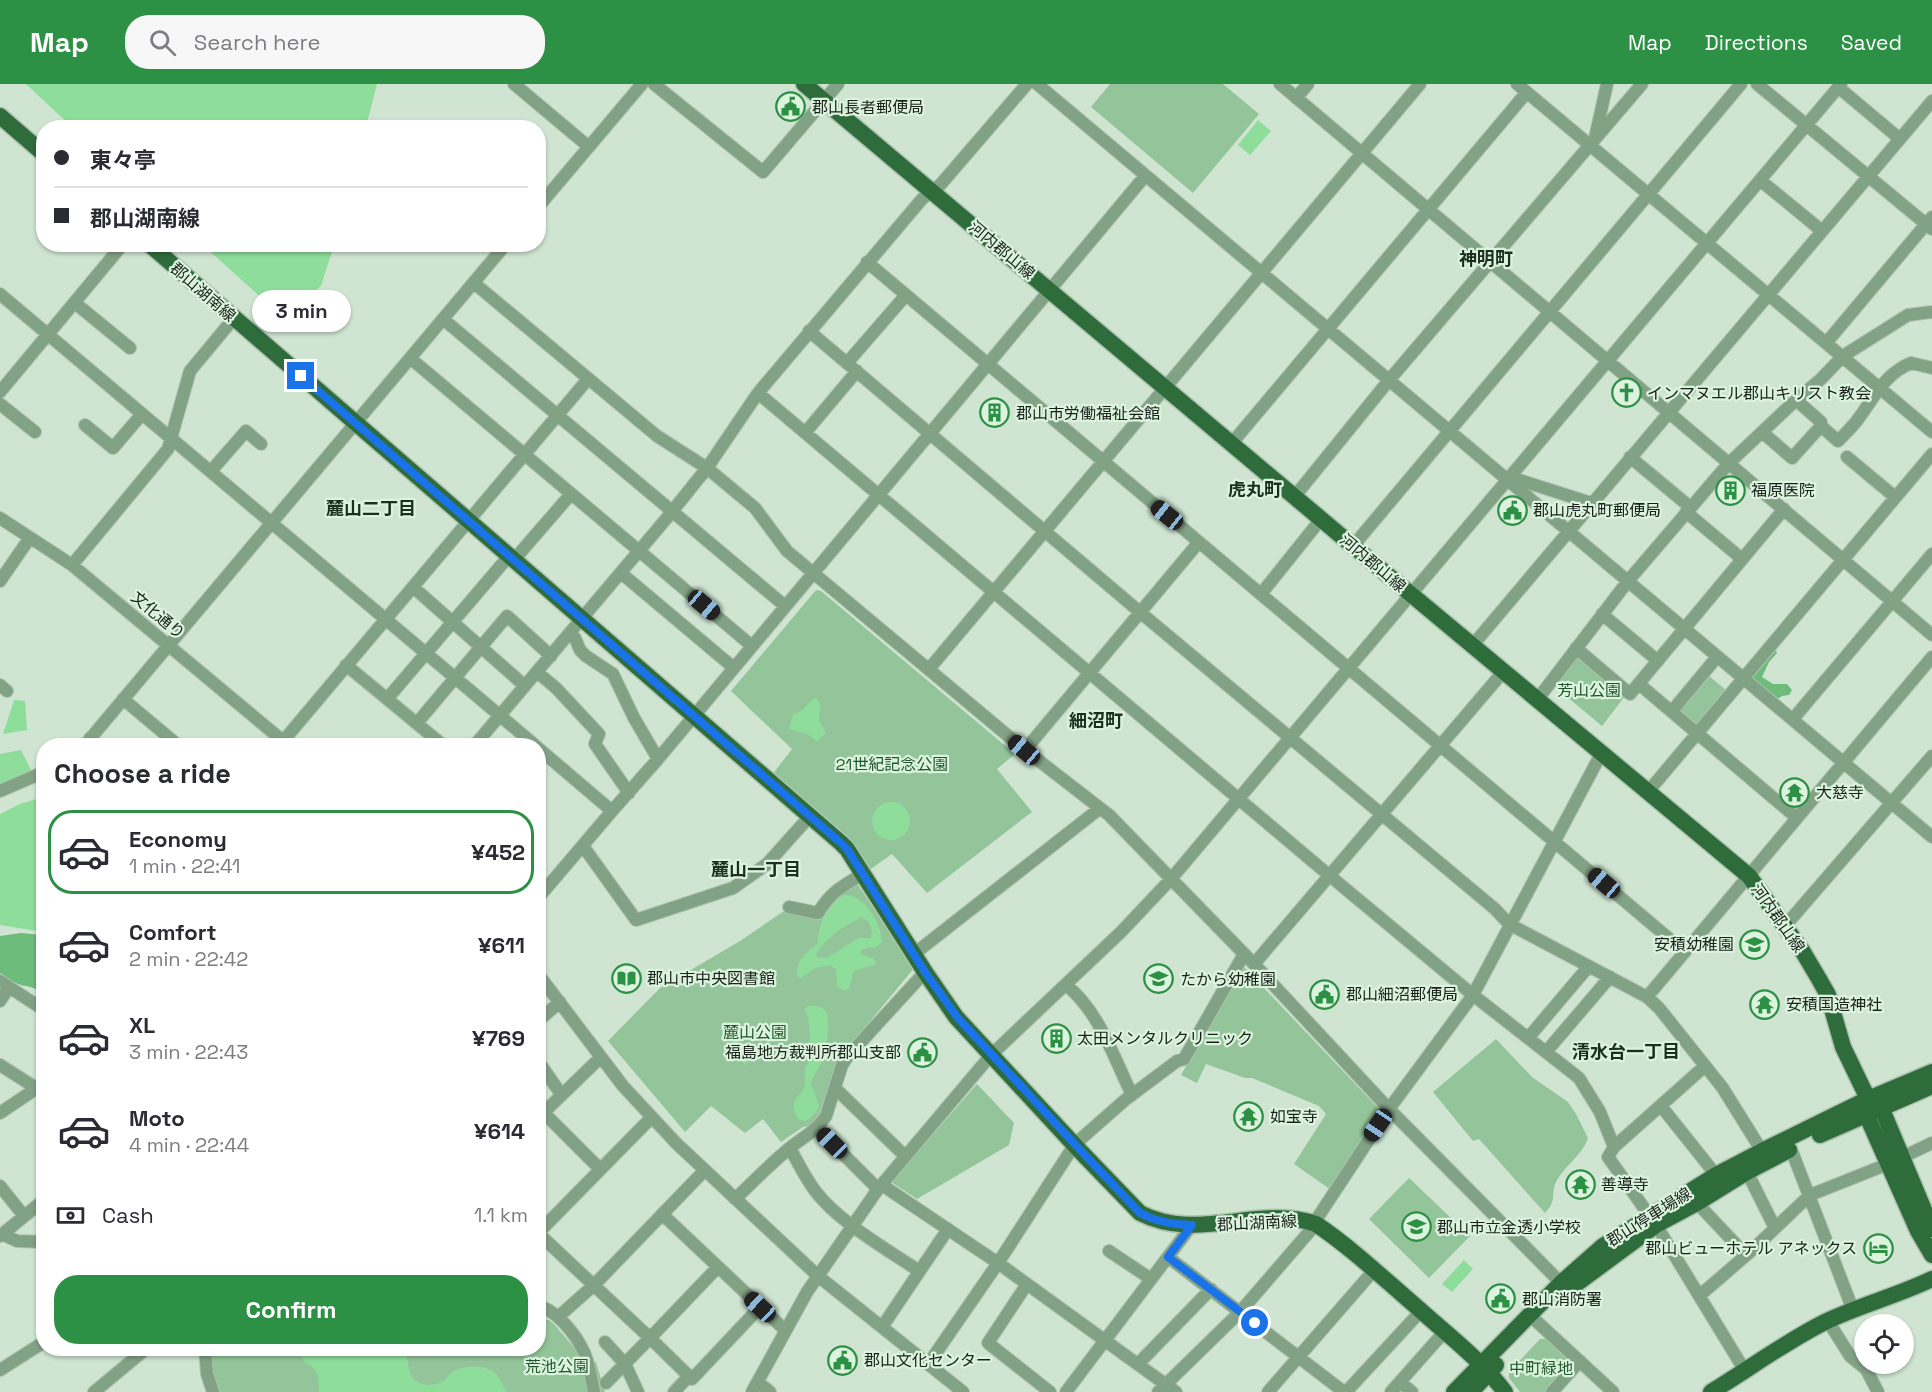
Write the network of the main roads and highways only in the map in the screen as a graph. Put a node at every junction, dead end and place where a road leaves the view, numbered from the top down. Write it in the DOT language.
graph roads {
  1 [pos="804,84"];
  2 [pos="0,116"];
  3 [pos="36,147"];
  4 [pos="158,252"];
  5 [pos="1932,1072"];
  6 [pos="1932,1086"];
  7 [pos="1872,1107"];
  8 [pos="1894,1161"];
  9 [pos="1652,1221"];
  10 [pos="1932,1229"];
  11 [pos="1932,1255"];
  12 [pos="1932,1279"];
  13 [pos="1565,1287"];
  14 [pos="1485,1367"];
  15 [pos="1454,1392"];
  16 [pos="1471,1392"];
  17 [pos="1505,1392"];
  18 [pos="1711,1392"];
  1 -- 7 [label="main road, 河内郡山線"];
  2 -- 3 [label="main road"];
  4 -- 14 [label="main road, 郡山湖南線"];
  5 -- 7 [label="main road"];
  6 -- 7 [label="main road"];
  7 -- 8 [label="main road, 河内郡山線"];
  7 -- 9 [label="main road, 郡山停車場線"];
  7 -- 9 [label="main road, 郡山停車場線"];
  8 -- 10 [label="main road"];
  8 -- 11 [label="main road"];
  9 -- 13 [label="main road, 郡山停車場線"];
  12 -- 18 [label="main road"];
  13 -- 14 [label="main road, 郡山停車場線"];
  13 -- 14 [label="main road, 郡山停車場線"];
  14 -- 15 [label="main road, 郡山停車場線"];
  14 -- 16 [label="main road, 郡山停車場線"];
  14 -- 17 [label="main road, 郡山湖南線"];
}
